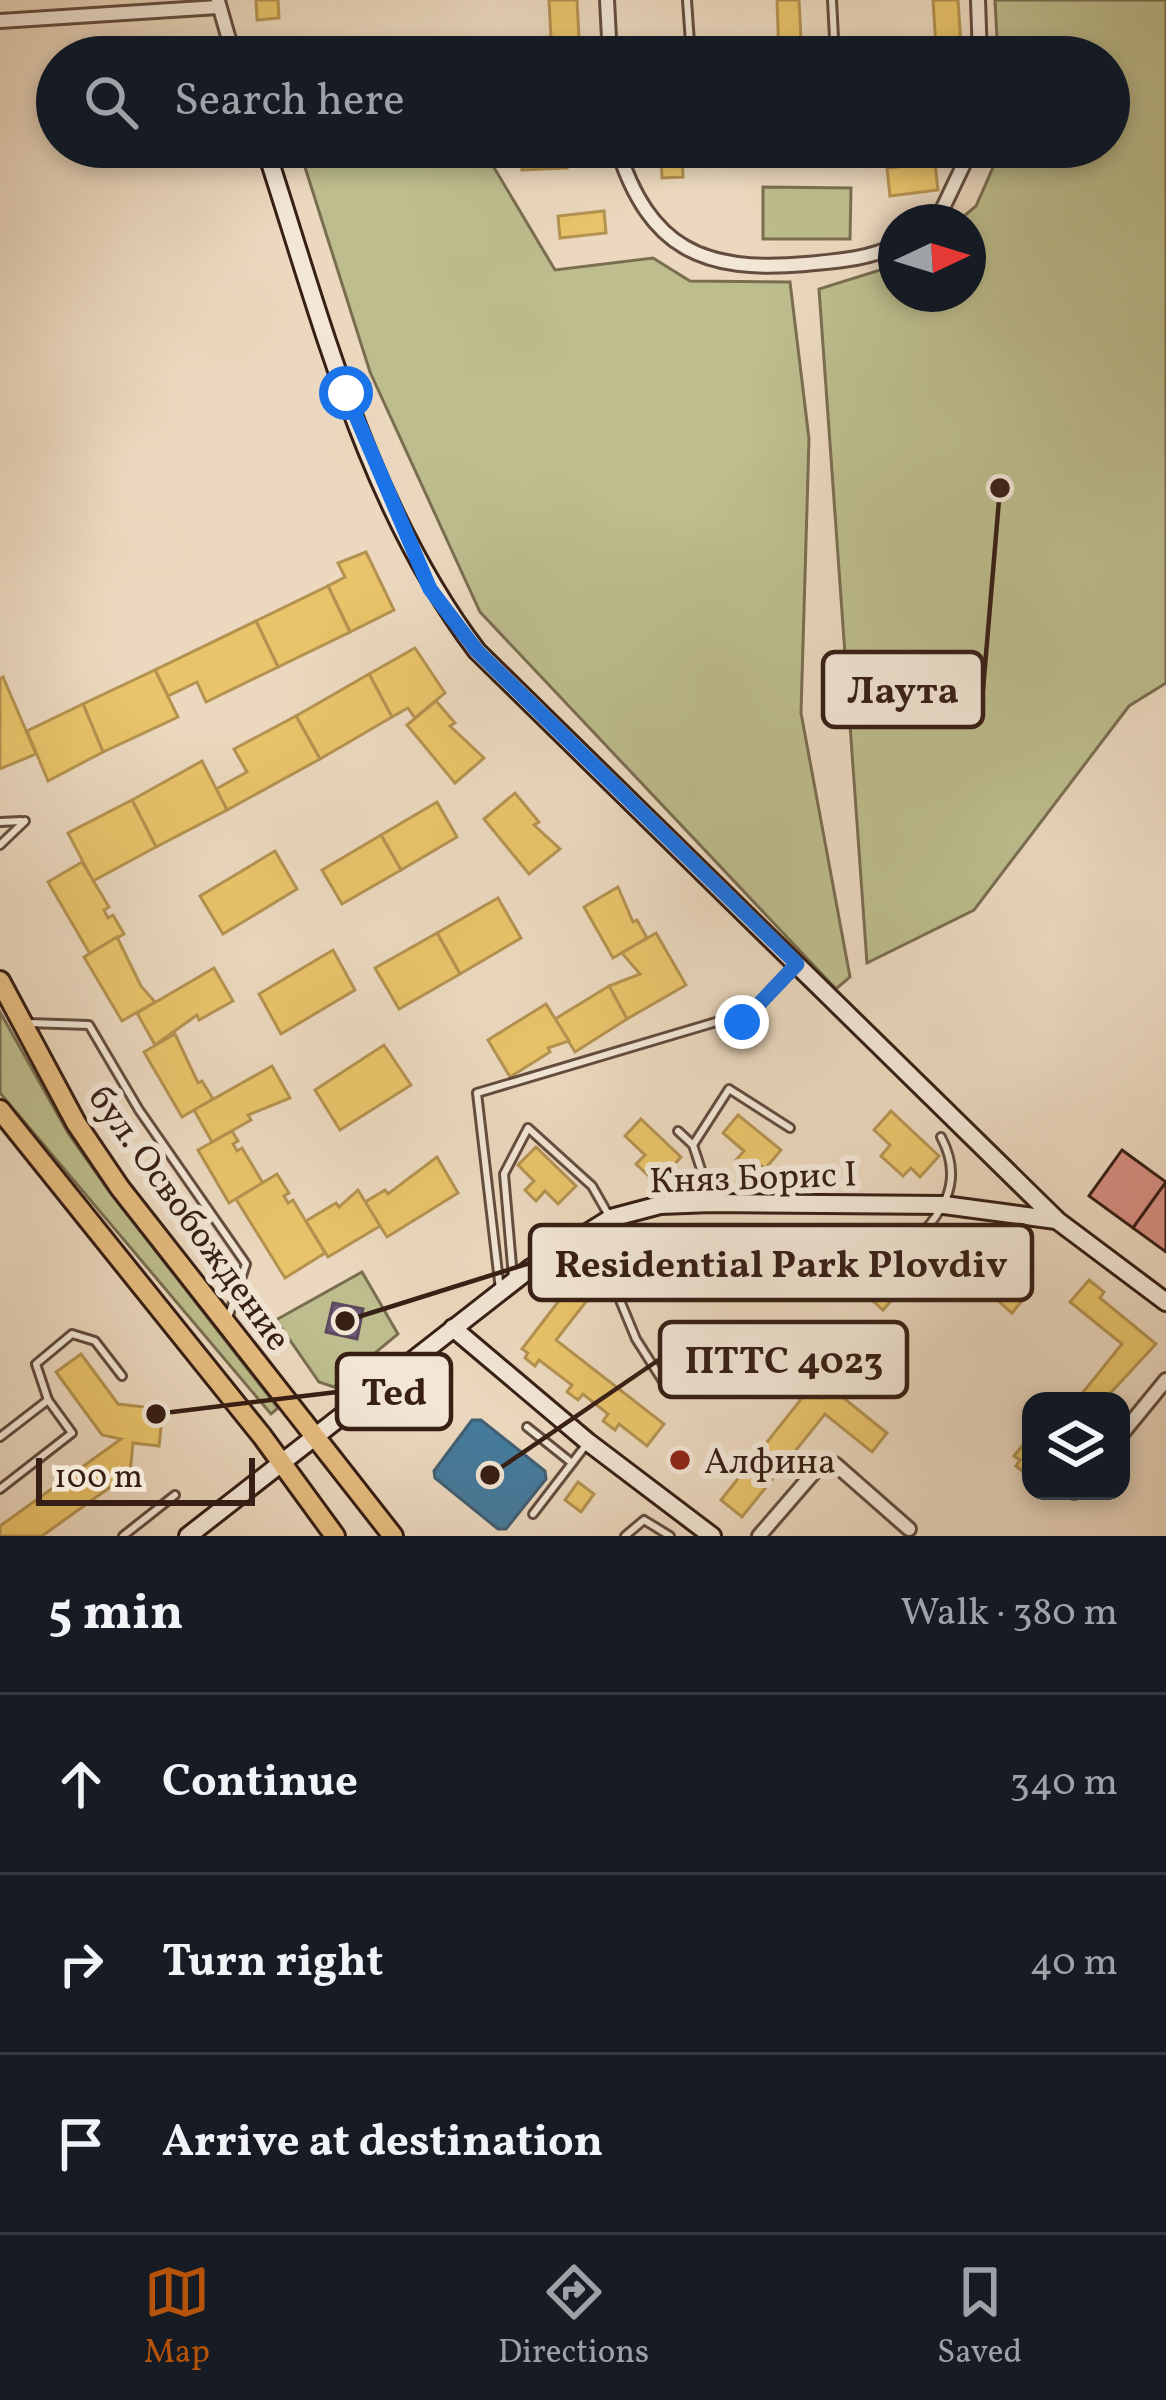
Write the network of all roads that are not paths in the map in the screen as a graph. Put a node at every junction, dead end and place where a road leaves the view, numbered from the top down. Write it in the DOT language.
graph roads {
  1 [pos="608,0"];
  2 [pos="687,0"];
  3 [pos="832,0"];
  4 [pos="977,0"];
  5 [pos="218,3"];
  6 [pos="0,21"];
  7 [pos="228,36"];
  8 [pos="609,36"];
  9 [pos="690,36"];
  10 [pos="834,36"];
  11 [pos="979,36"];
  12 [pos="272,168"];
  13 [pos="626,168"];
  14 [pos="962,168"];
  15 [pos="945,204"];
  16 [pos="878,249"];
  17 [pos="0,822"];
  18 [pos="0,845"];
  19 [pos="797,964"];
  20 [pos="0,981"];
  21 [pos="21,1023"];
  22 [pos="0,1110"];
  23 [pos="790,1128"];
  24 [pos="678,1131"];
  25 [pos="941,1137"];
  26 [pos="693,1145"];
  27 [pos="712,1203"];
  28 [pos="944,1205"];
  29 [pos="610,1218"];
  30 [pos="1058,1221"];
  31 [pos="592,1231"];
  32 [pos="891,1269"];
  33 [pos="507,1286"];
  34 [pos="1166,1302"];
  35 [pos="226,1324"];
  36 [pos="453,1328"];
  37 [pos="122,1376"];
  38 [pos="1166,1380"];
  39 [pos="666,1386"];
  40 [pos="48,1400"];
  41 [pos="1130,1424"];
  42 [pos="527,1427"];
  43 [pos="314,1436"];
  44 [pos="0,1437"];
  45 [pos="588,1442"];
  46 [pos="281,1462"];
  47 [pos="572,1463"];
  48 [pos="0,1489"];
  49 [pos="175,1495"];
  50 [pos="533,1514"];
  51 [pos="909,1529"];
  52 [pos="123,1536"];
  53 [pos="188,1536"];
  54 [pos="335,1536"];
  55 [pos="393,1536"];
  56 [pos="625,1536"];
  57 [pos="670,1536"];
  58 [pos="712,1536"];
  59 [pos="759,1536"];
  1 -- 8 [label="street"];
  2 -- 9 [label="lane"];
  3 -- 10 [label="lane"];
  4 -- 11 [label="street"];
  5 -- 6 [label="street"];
  5 -- 7 [label="street"];
  12 -- 19 [label="street"];
  13 -- 16 [label="street"];
  14 -- 15 [label="street"];
  17 -- 18 [label="lane"];
  19 -- 30 [label="street"];
  19 -- 33 [label="lane"];
  20 -- 21 [label="main road, бул. Освобождение"];
  21 -- 35 [label="main road, бул. Освобождение"];
  21 -- 35 [label="lane"];
  22 -- 46 [label="main road, бул. Освобождение"];
  23 -- 26 [label="lane"];
  24 -- 26 [label="lane"];
  25 -- 28 [label="lane"];
  26 -- 27 [label="lane"];
  27 -- 28 [label="street, Княз Борис I"];
  27 -- 29 [label="street, Княз Борис I"];
  28 -- 30 [label="street, Княз Борис I"];
  28 -- 32 [label="lane"];
  29 -- 31 [label="street, Княз Борис I"];
  29 -- 33 [label="lane"];
  30 -- 34 [label="street, Княз Борис I"];
  31 -- 33 [label="street, Княз Борис I"];
  31 -- 39 [label="lane"];
  33 -- 36 [label="street, Княз Борис I"];
  35 -- 43 [label="main road, бул. Освобождение"];
  36 -- 43 [label="street, Княз Борис I"];
  36 -- 45 [label="street"];
  37 -- 40 [label="lane"];
  38 -- 41 [label="street"];
  40 -- 44 [label="lane"];
  40 -- 48 [label="lane"];
  42 -- 47 [label="lane"];
  43 -- 46 [label="street, Княз Борис I"];
  43 -- 55 [label="main road, бул. Освобождение"];
  45 -- 47 [label="lane"];
  45 -- 58 [label="street"];
  46 -- 53 [label="street, Княз Борис I"];
  46 -- 54 [label="main road, бул. Освобождение"];
  47 -- 50 [label="lane"];
  49 -- 52 [label="lane"];
  51 -- 59 [label="street"];
  56 -- 57 [label="lane"];
}
